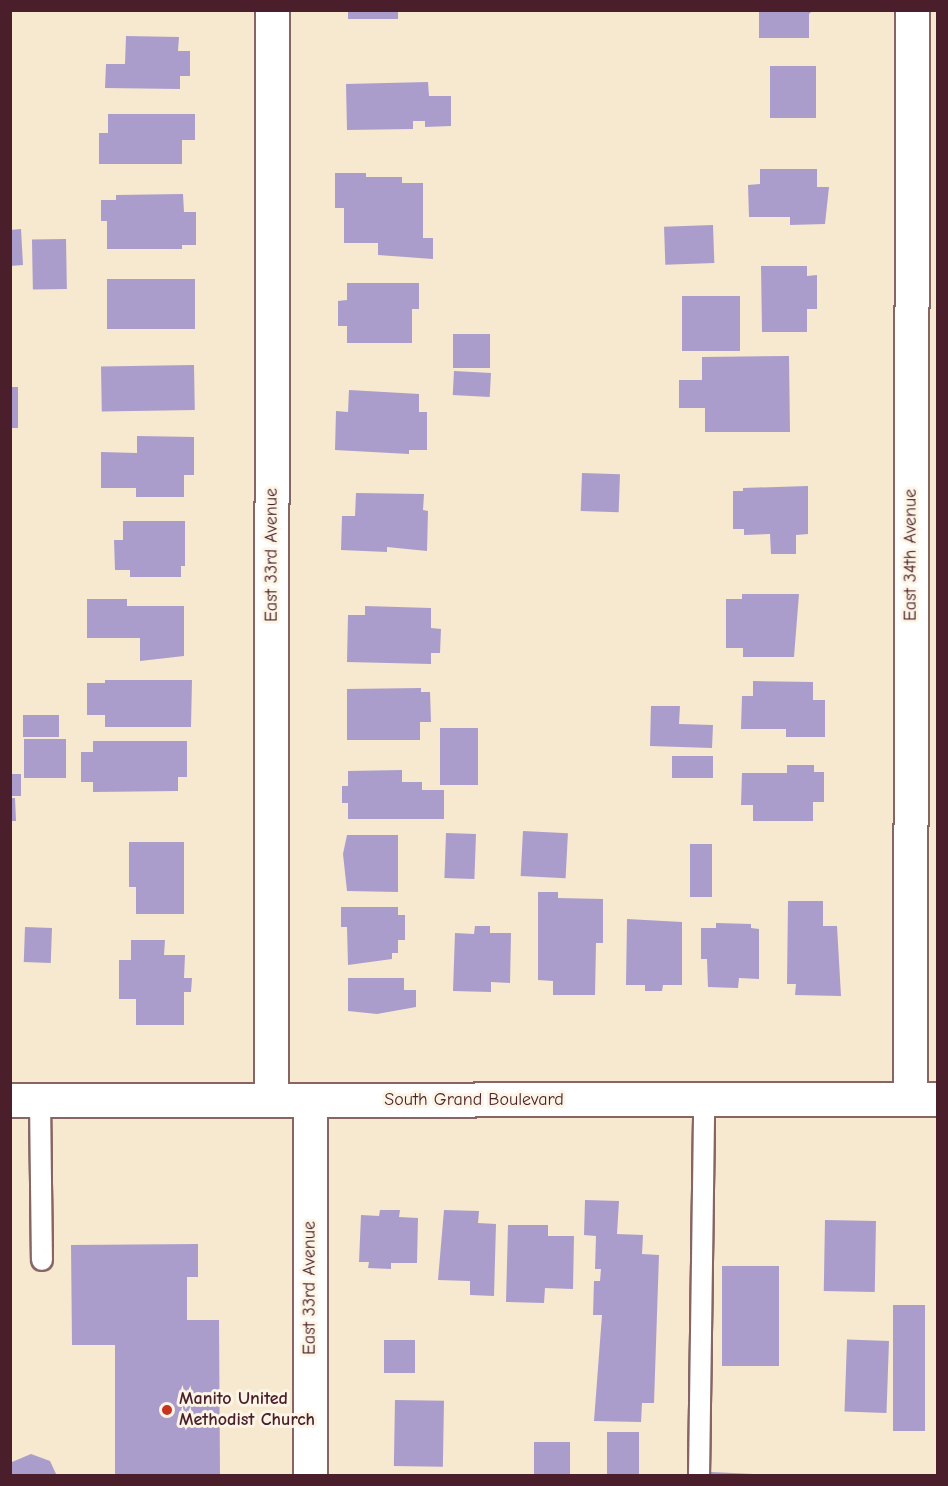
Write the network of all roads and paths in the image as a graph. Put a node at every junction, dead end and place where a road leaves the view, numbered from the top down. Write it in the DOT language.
graph roads {
  1 [pos="272,10"];
  2 [pos="912,10"];
  3 [pos="704,1099"];
  4 [pos="923,1099"];
  5 [pos="25,1100"];
  6 [pos="271,1100"];
  7 [pos="310,1100"];
  8 [pos="42,1260"];
  9 [pos="310,1476"];
  10 [pos="699,1476"];
  1 -- 6 [label="street, East 33rd Avenue"];
  2 -- 4 [label="street, East 34th Avenue"];
  3 -- 4 [label="street, South Grand Boulevard"];
  3 -- 7 [label="street, South Grand Boulevard"];
  3 -- 10 [label="lane"];
  5 -- 6 [label="street, South Grand Boulevard"];
  5 -- 8 [label="lane"];
  6 -- 7 [label="street, South Grand Boulevard"];
  7 -- 9 [label="street, East 33rd Avenue"];
}
